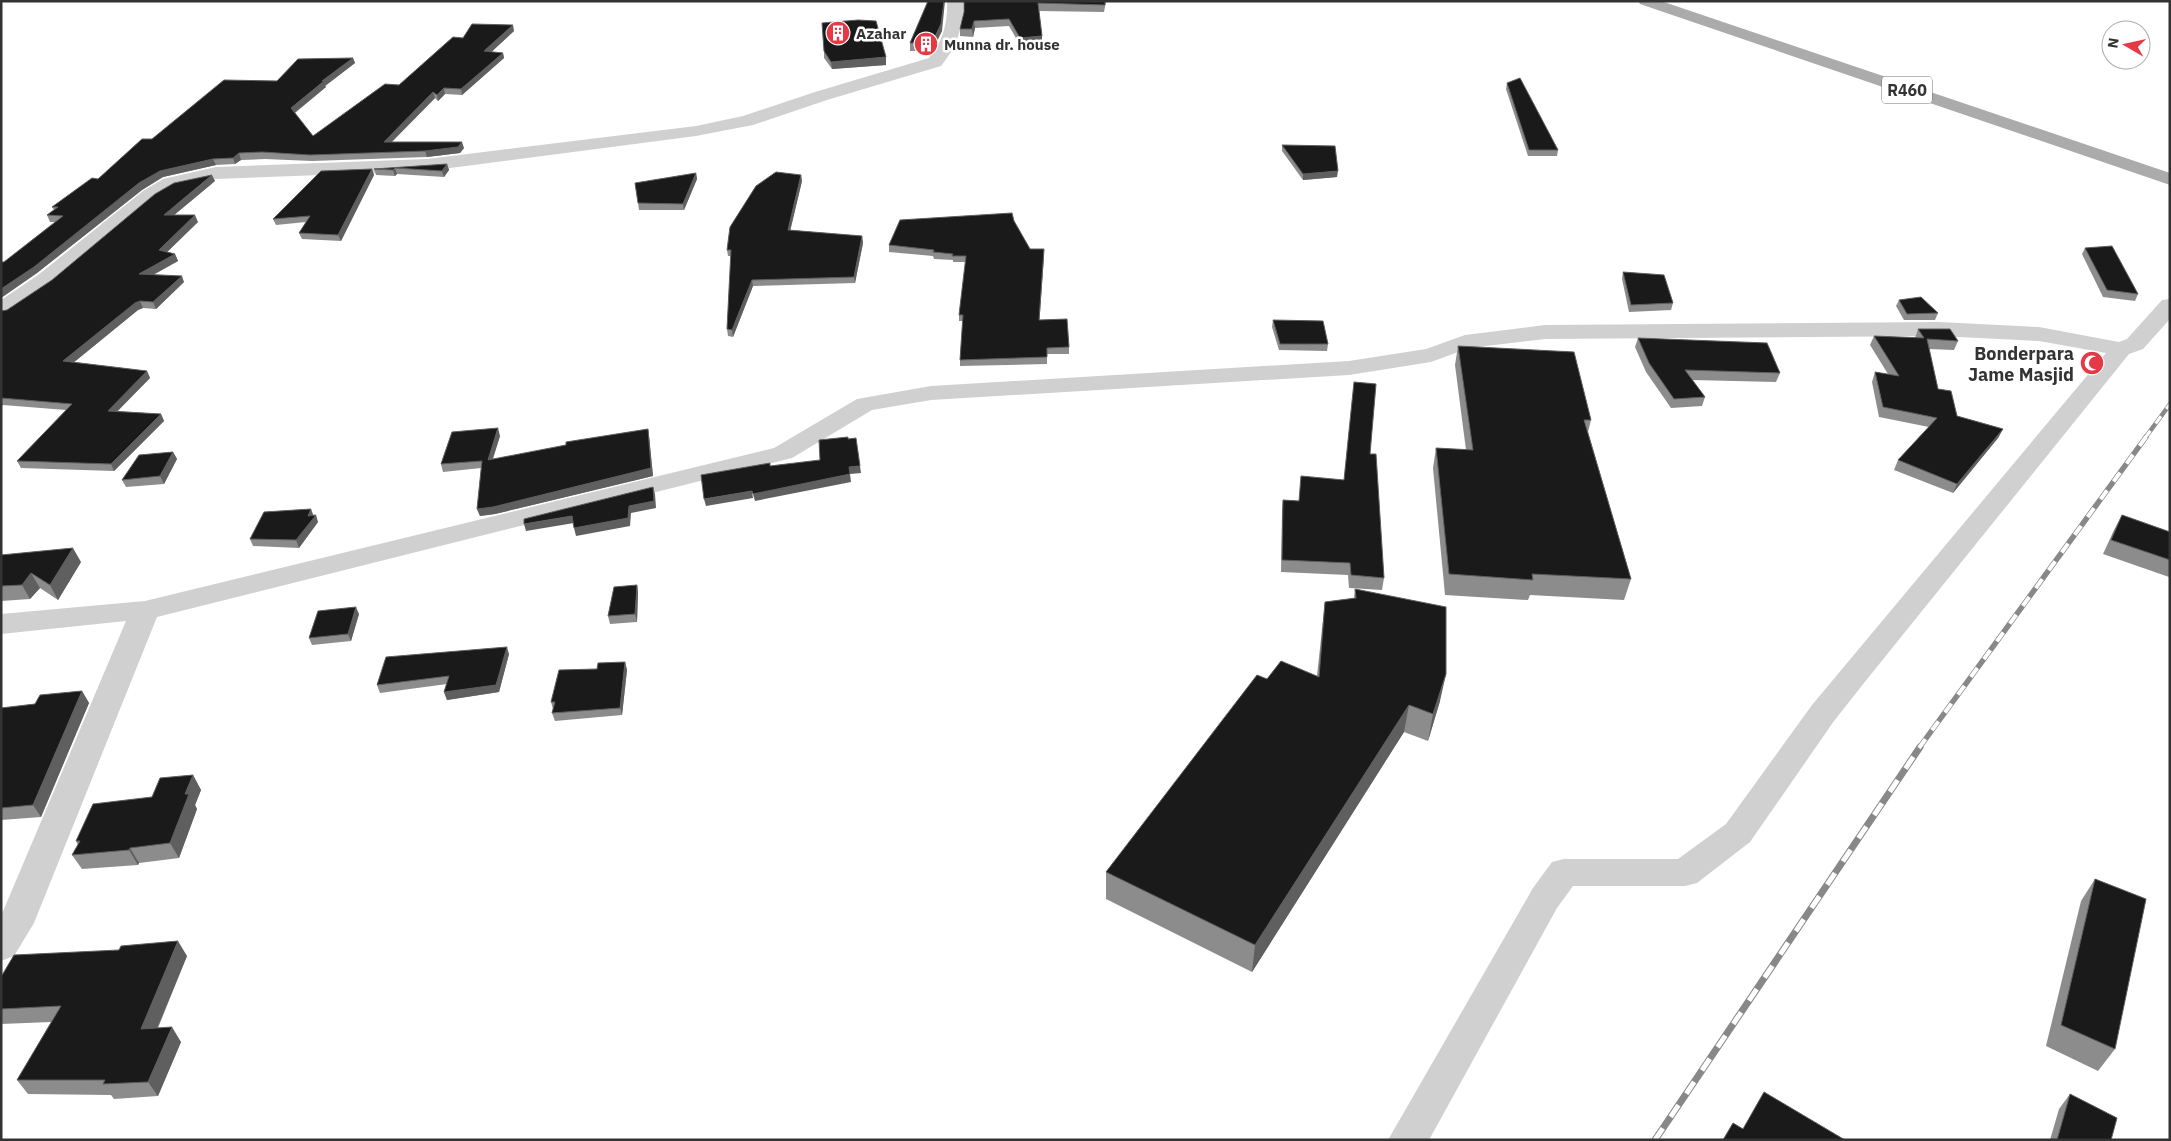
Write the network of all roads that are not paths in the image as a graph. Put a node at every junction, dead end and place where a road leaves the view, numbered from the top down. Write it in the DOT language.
graph roads {
  1 [pos="955,1"];
  2 [pos="1645,1"];
  3 [pos="2170,179"];
  4 [pos="2170,305"];
  5 [pos="1,310"];
  6 [pos="2121,349"];
  7 [pos="145,610"];
  8 [pos="1,624"];
  9 [pos="1,946"];
  10 [pos="1408,1140"];
  1 -- 5 [label="street"];
  2 -- 3 [label="main road, R460"];
  4 -- 6 [label="street"];
  6 -- 7 [label="street"];
  6 -- 10 [label="street"];
  7 -- 8 [label="street"];
  7 -- 9 [label="street"];
}
